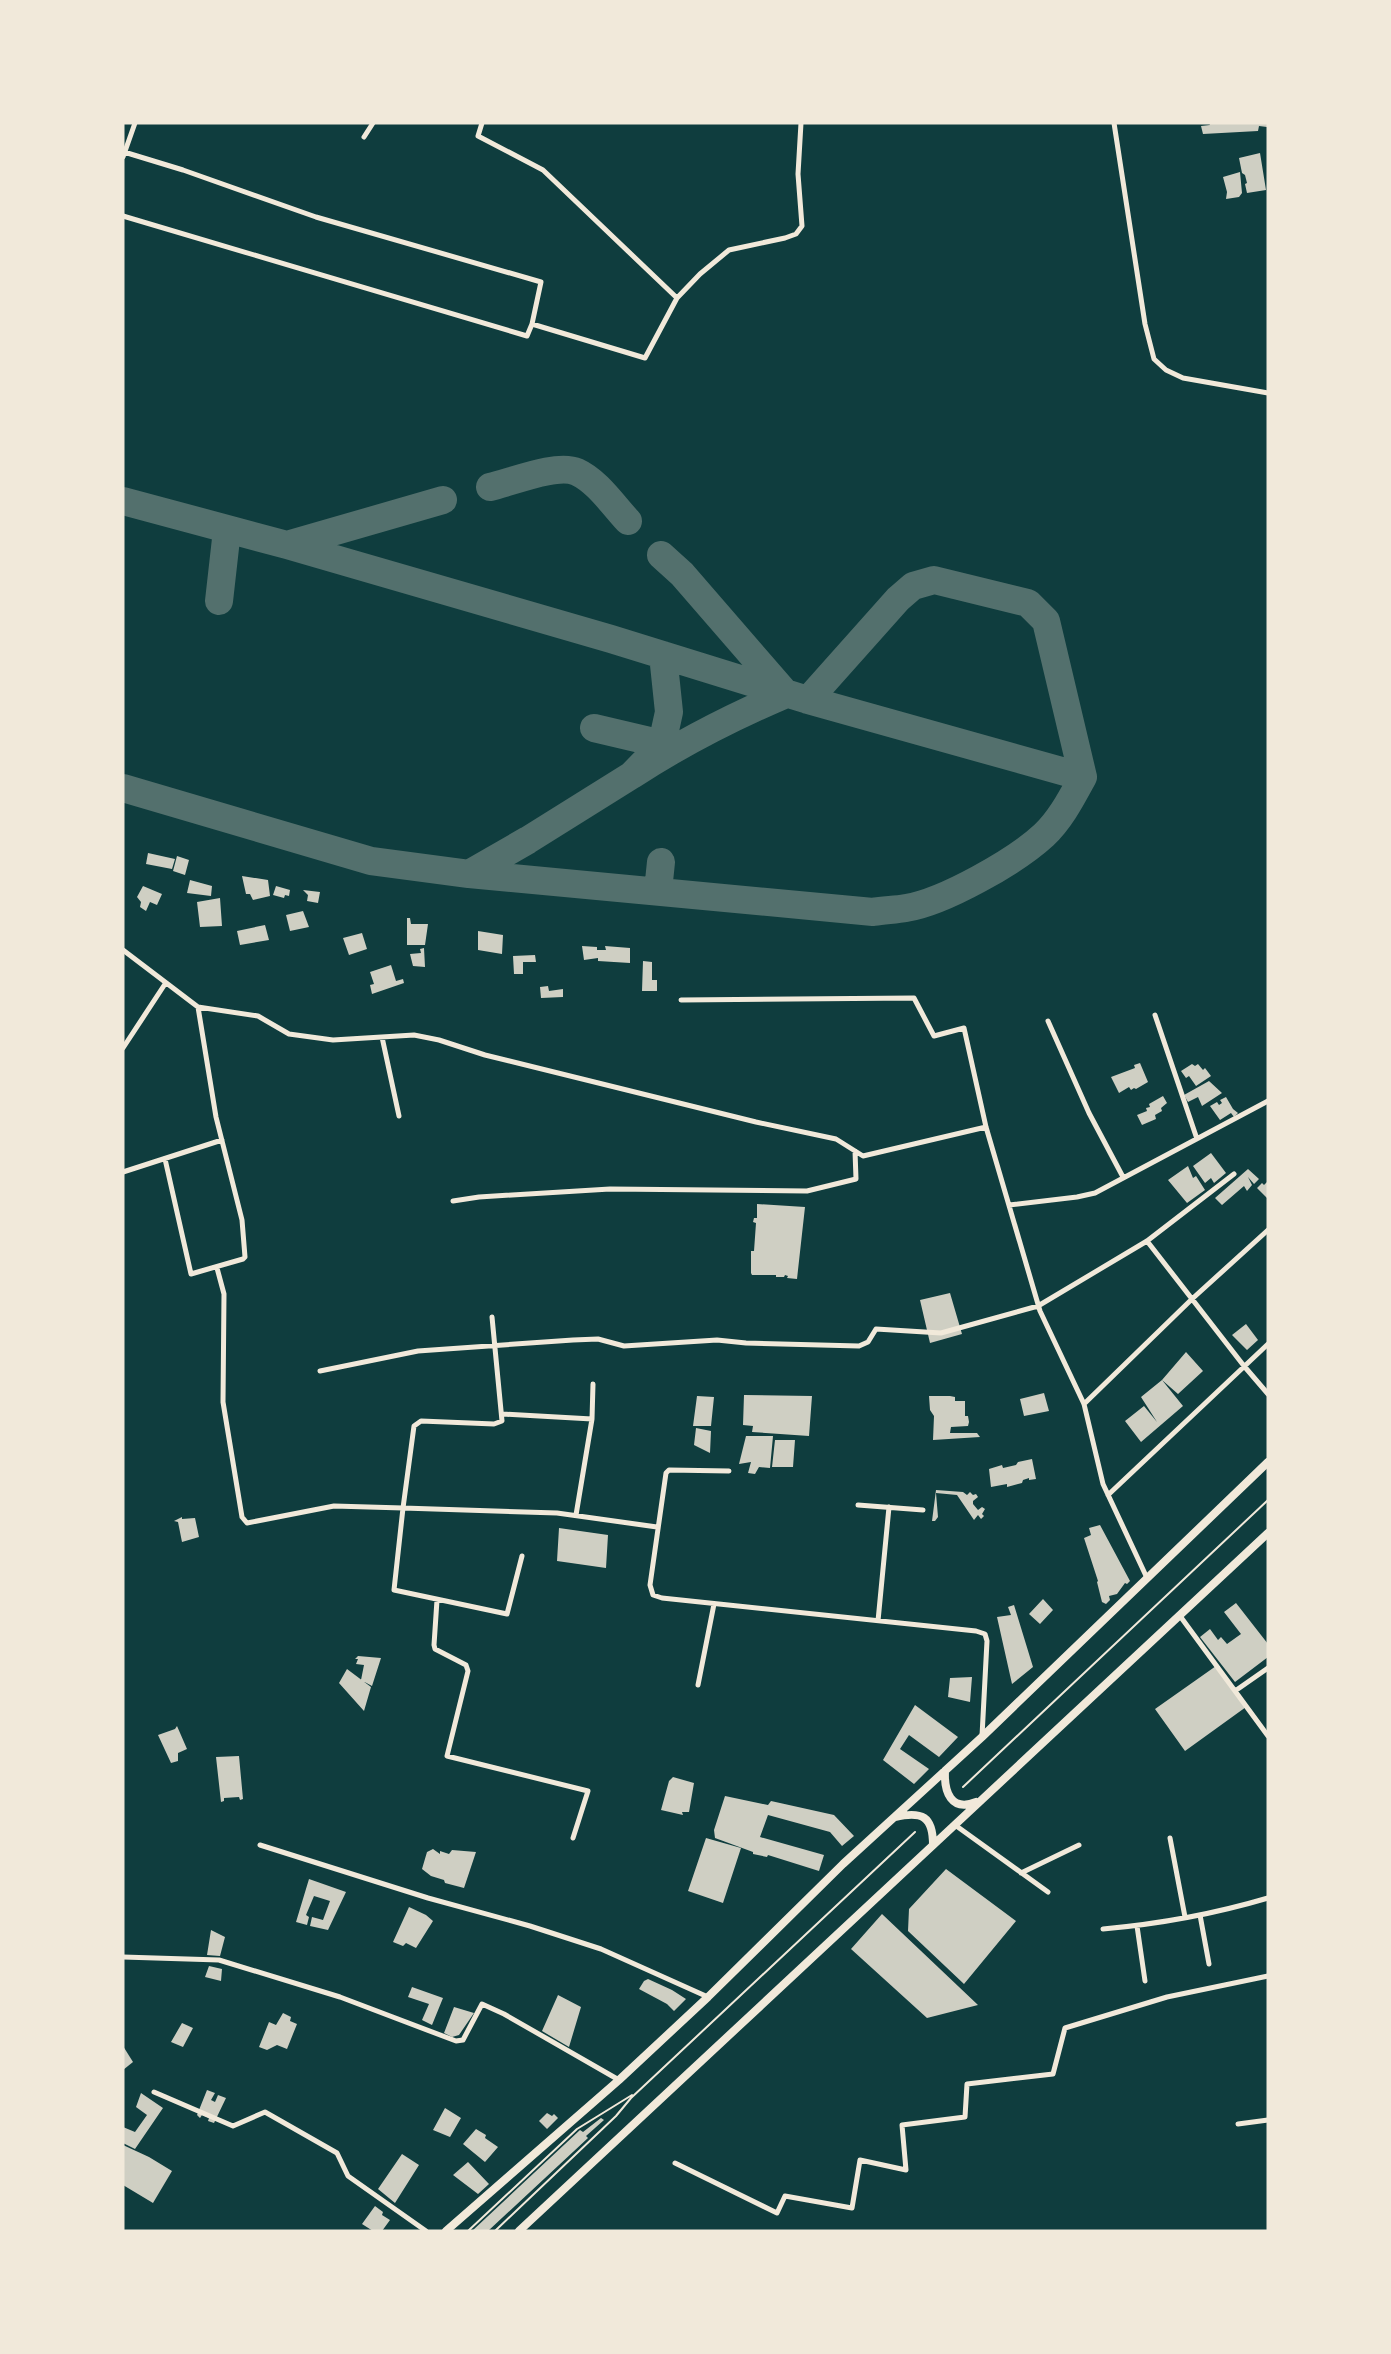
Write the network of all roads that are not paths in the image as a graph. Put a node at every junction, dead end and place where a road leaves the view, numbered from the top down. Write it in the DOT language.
graph roads {
  1 [pos="135,123"];
  2 [pos="373,123"];
  3 [pos="482,123"];
  4 [pos="801,123"];
  5 [pos="1114,123"];
  6 [pos="364,137"];
  7 [pos="124,155"];
  8 [pos="123,216"];
  9 [pos="677,298"];
  10 [pos="532,324"];
  11 [pos="1268,393"];
  12 [pos="123,950"];
  13 [pos="165,984"];
  14 [pos="681,1000"];
  15 [pos="198,1007"];
  16 [pos="1155,1015"];
  17 [pos="1048,1021"];
  18 [pos="381,1037"];
  19 [pos="123,1048"];
  20 [pos="1268,1101"];
  21 [pos="399,1116"];
  22 [pos="986,1127"];
  23 [pos="1197,1139"];
  24 [pos="222,1140"];
  25 [pos="855,1151"];
  26 [pos="165,1159"];
  27 [pos="123,1172"];
  28 [pos="1234,1174"];
  29 [pos="1123,1177"];
  30 [pos="453,1201"];
  31 [pos="1009,1205"];
  32 [pos="1268,1230"];
  33 [pos="1147,1240"];
  34 [pos="217,1268"];
  35 [pos="1192,1299"];
  36 [pos="1038,1306"];
  37 [pos="492,1317"];
  38 [pos="1268,1344"];
  39 [pos="496,1346"];
  40 [pos="1244,1366"];
  41 [pos="320,1371"];
  42 [pos="593,1384"];
  43 [pos="1268,1394"];
  44 [pos="1084,1404"];
  45 [pos="503,1414"];
  46 [pos="592,1419"];
  47 [pos="1268,1462"];
  48 [pos="729,1472"];
  49 [pos="1108,1495"];
  50 [pos="1268,1500"];
  51 [pos="858,1505"];
  52 [pos="889,1507"];
  53 [pos="403,1508"];
  54 [pos="923,1509"];
  55 [pos="576,1515"];
  56 [pos="657,1527"];
  57 [pos="1268,1533"];
  58 [pos="522,1556"];
  59 [pos="1147,1578"];
  60 [pos="437,1600"];
  61 [pos="714,1604"];
  62 [pos="1180,1616"];
  63 [pos="878,1621"];
  64 [pos="1268,1668"];
  65 [pos="698,1686"];
  66 [pos="1235,1691"];
  67 [pos="1268,1736"];
  68 [pos="982,1737"];
  69 [pos="945,1771"];
  70 [pos="963,1786"];
  71 [pos="982,1800"];
  72 [pos="895,1817"];
  73 [pos="955,1825"];
  74 [pos="915,1832"];
  75 [pos="573,1838"];
  76 [pos="1170,1838"];
  77 [pos="260,1845"];
  78 [pos="933,1845"];
  79 [pos="1079,1845"];
  80 [pos="1021,1873"];
  81 [pos="1048,1892"];
  82 [pos="1268,1898"];
  83 [pos="1200,1914"];
  84 [pos="1185,1917"];
  85 [pos="1137,1926"];
  86 [pos="1103,1929"];
  87 [pos="123,1957"];
  88 [pos="1209,1964"];
  89 [pos="1268,1976"];
  90 [pos="1145,1981"];
  91 [pos="708,1997"];
  92 [pos="619,2080"];
  93 [pos="639,2090"];
  94 [pos="154,2092"];
  95 [pos="1268,2120"];
  96 [pos="1238,2124"];
  97 [pos="675,2163"];
  98 [pos="426,2231"];
  99 [pos="446,2231"];
  100 [pos="468,2231"];
  101 [pos="495,2231"];
  102 [pos="519,2231"];
  1 -- 7 [label="street"];
  2 -- 6 [label="street"];
  3 -- 9 [label="street"];
  4 -- 9 [label="street"];
  5 -- 11 [label="street"];
  7 -- 10 [label="street"];
  8 -- 10 [label="street"];
  9 -- 10 [label="street"];
  12 -- 13 [label="street"];
  13 -- 15 [label="street"];
  13 -- 19 [label="street"];
  14 -- 22 [label="street"];
  15 -- 18 [label="street"];
  15 -- 24 [label="street"];
  16 -- 23 [label="street"];
  17 -- 29 [label="street"];
  18 -- 21 [label="street"];
  18 -- 25 [label="street"];
  20 -- 23 [label="street"];
  22 -- 25 [label="street"];
  22 -- 31 [label="street"];
  23 -- 29 [label="street"];
  24 -- 26 [label="street"];
  24 -- 34 [label="street"];
  25 -- 30 [label="street"];
  26 -- 27 [label="street"];
  26 -- 34 [label="street"];
  28 -- 33 [label="street"];
  29 -- 31 [label="street"];
  31 -- 36 [label="street"];
  32 -- 35 [label="street"];
  33 -- 35 [label="street"];
  33 -- 36 [label="street"];
  34 -- 53 [label="street"];
  35 -- 40 [label="street"];
  35 -- 44 [label="street"];
  36 -- 39 [label="street"];
  36 -- 44 [label="street"];
  37 -- 39 [label="street"];
  38 -- 40 [label="street"];
  39 -- 41 [label="street"];
  39 -- 45 [label="street"];
  40 -- 43 [label="street"];
  40 -- 49 [label="street"];
  42 -- 46 [label="street"];
  44 -- 49 [label="street"];
  45 -- 46 [label="street"];
  45 -- 53 [label="street"];
  46 -- 55 [label="street"];
  47 -- 59 [label="highway"];
  48 -- 56 [label="street"];
  49 -- 59 [label="street"];
  50 -- 70 [label="lane"];
  51 -- 52 [label="street"];
  52 -- 54 [label="street"];
  52 -- 63 [label="street"];
  53 -- 55 [label="street"];
  53 -- 60 [label="street"];
  55 -- 56 [label="street"];
  56 -- 61 [label="street"];
  57 -- 62 [label="highway"];
  58 -- 60 [label="street"];
  59 -- 68 [label="highway"];
  60 -- 75 [label="street"];
  61 -- 63 [label="street"];
  61 -- 65 [label="street"];
  62 -- 66 [label="street"];
  62 -- 71 [label="highway"];
  63 -- 68 [label="street"];
  64 -- 66 [label="street"];
  66 -- 67 [label="street"];
  68 -- 69 [label="highway"];
  69 -- 71 [label="highway"];
  69 -- 72 [label="highway"];
  71 -- 73 [label="highway"];
  72 -- 78 [label="highway"];
  72 -- 91 [label="highway"];
  73 -- 78 [label="highway"];
  73 -- 80 [label="street"];
  74 -- 93 [label="lane"];
  76 -- 84 [label="street"];
  77 -- 91 [label="street"];
  78 -- 102 [label="highway"];
  79 -- 80 [label="street"];
  80 -- 81 [label="street"];
  82 -- 83 [label="street"];
  83 -- 84 [label="street"];
  83 -- 88 [label="street"];
  84 -- 85 [label="street"];
  85 -- 86 [label="street"];
  85 -- 90 [label="street"];
  87 -- 92 [label="street"];
  89 -- 97 [label="street"];
  91 -- 92 [label="highway"];
  92 -- 99 [label="highway"];
  93 -- 100 [label="lane"];
  93 -- 101 [label="lane"];
  94 -- 98 [label="street"];
  95 -- 96 [label="street"];
}
